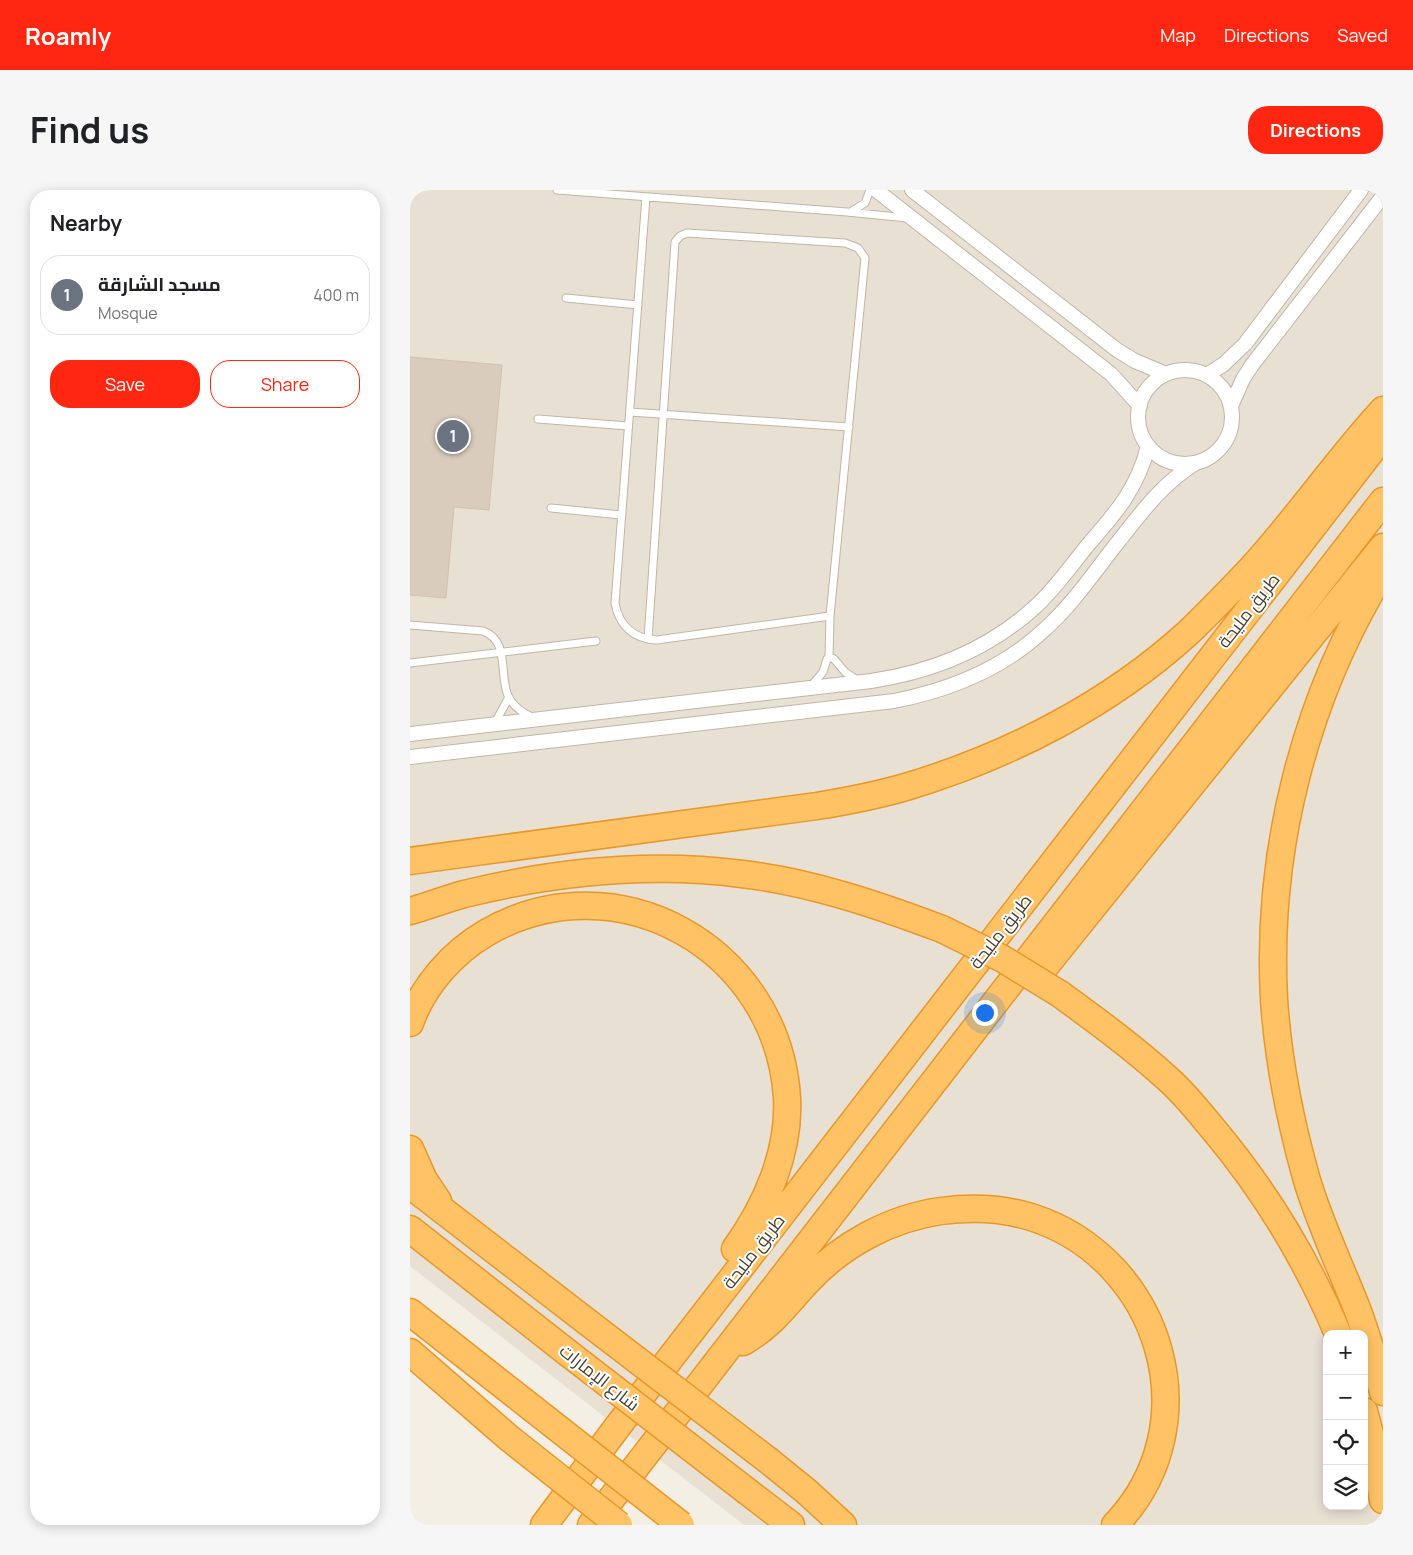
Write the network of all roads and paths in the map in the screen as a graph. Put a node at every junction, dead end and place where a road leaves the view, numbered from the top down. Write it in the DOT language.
graph roads {
  1 [pos="557,190"];
  2 [pos="870,190"];
  3 [pos="876,190"];
  4 [pos="912,190"];
  5 [pos="1361,190"];
  6 [pos="1383,196"];
  7 [pos="646,197"];
  8 [pos="847,212"];
  9 [pos="914,219"];
  10 [pos="566,298"];
  11 [pos="638,305"];
  12 [pos="1166,374"];
  13 [pos="1207,375"];
  14 [pos="1140,406"];
  15 [pos="1231,406"];
  16 [pos="1383,410"];
  17 [pos="630,412"];
  18 [pos="663,414"];
  19 [pos="538,419"];
  20 [pos="628,426"];
  21 [pos="848,427"];
  22 [pos="1383,436"];
  23 [pos="1148,446"];
  24 [pos="1194,464"];
  25 [pos="1383,501"];
  26 [pos="551,508"];
  27 [pos="621,515"];
  28 [pos="1383,547"];
  29 [pos="1383,571"];
  30 [pos="830,616"];
  31 [pos="410,625"];
  32 [pos="648,639"];
  33 [pos="596,642"];
  34 [pos="500,653"];
  35 [pos="829,658"];
  36 [pos="410,663"];
  37 [pos="860,682"];
  38 [pos="808,688"];
  39 [pos="509,697"];
  40 [pos="562,717"];
  41 [pos="536,719"];
  42 [pos="488,725"];
  43 [pos="410,734"];
  44 [pos="566,739"];
  45 [pos="488,748"];
  46 [pos="410,757"];
  47 [pos="410,861"];
  48 [pos="410,911"];
  49 [pos="410,1023"];
  50 [pos="410,1149"];
  51 [pos="882,1149"];
  52 [pos="410,1185"];
  53 [pos="445,1212"];
  54 [pos="410,1229"];
  55 [pos="410,1312"];
  56 [pos="1336,1330"];
  57 [pos="676,1350"];
  58 [pos="410,1352"];
  59 [pos="724,1354"];
  60 [pos="410,1365"];
  61 [pos="1383,1392"];
  62 [pos="461,1397"];
  63 [pos="1366,1420"];
  64 [pos="806,1491"];
  65 [pos="1383,1500"];
  66 [pos="544,1525"];
  67 [pos="591,1525"];
  68 [pos="619,1525"];
  69 [pos="681,1525"];
  70 [pos="791,1525"];
  71 [pos="843,1525"];
  72 [pos="859,1525"];
  73 [pos="1115,1525"];
  1 -- 7 [label="lane"];
  2 -- 8 [label="lane"];
  3 -- 9 [label="street"];
  4 -- 12 [label="street"];
  5 -- 13 [label="street"];
  6 -- 15 [label="street"];
  7 -- 8 [label="lane"];
  7 -- 11 [label="lane"];
  8 -- 9 [label="lane"];
  9 -- 14 [label="street"];
  10 -- 11 [label="lane"];
  11 -- 17 [label="lane"];
  12 -- 13 [label="street"];
  12 -- 14 [label="street"];
  13 -- 15 [label="street"];
  14 -- 23 [label="street"];
  15 -- 24 [label="street"];
  16 -- 47 [label="highway"];
  17 -- 18 [label="lane"];
  17 -- 20 [label="lane"];
  18 -- 21 [label="lane"];
  18 -- 21 [label="lane"];
  18 -- 32 [label="lane"];
  19 -- 20 [label="lane"];
  20 -- 27 [label="lane"];
  21 -- 30 [label="lane"];
  22 -- 57 [label="highway, طريق مليحة"];
  23 -- 24 [label="street"];
  23 -- 37 [label="street"];
  24 -- 44 [label="street"];
  25 -- 51 [label="highway"];
  26 -- 27 [label="lane"];
  27 -- 32 [label="lane"];
  28 -- 51 [label="highway"];
  29 -- 61 [label="highway"];
  30 -- 32 [label="lane"];
  30 -- 35 [label="lane"];
  31 -- 34 [label="lane"];
  33 -- 34 [label="lane"];
  34 -- 36 [label="lane"];
  34 -- 39 [label="lane"];
  35 -- 37 [label="lane"];
  35 -- 38 [label="lane"];
  37 -- 38 [label="street"];
  38 -- 40 [label="street"];
  39 -- 41 [label="lane"];
  39 -- 42 [label="lane"];
  40 -- 41 [label="street"];
  40 -- 44 [label="street"];
  41 -- 42 [label="street"];
  42 -- 43 [label="street"];
  42 -- 45 [label="street"];
  44 -- 45 [label="street"];
  45 -- 46 [label="street"];
  48 -- 56 [label="highway, bridge"];
  49 -- 57 [label="highway"];
  50 -- 53 [label="highway"];
  51 -- 59 [label="highway"];
  52 -- 53 [label="highway"];
  53 -- 64 [label="highway, bridge"];
  54 -- 70 [label="highway, شارع الإمارات, bridge"];
  55 -- 69 [label="highway, bridge"];
  57 -- 66 [label="highway, طريق مليحة"];
  58 -- 62 [label="highway"];
  59 -- 67 [label="highway"];
  59 -- 73 [label="highway"];
  60 -- 62 [label="highway"];
  62 -- 68 [label="highway, bridge"];
  63 -- 65 [label="highway"];
  64 -- 71 [label="highway"];
  64 -- 72 [label="highway"];
}
